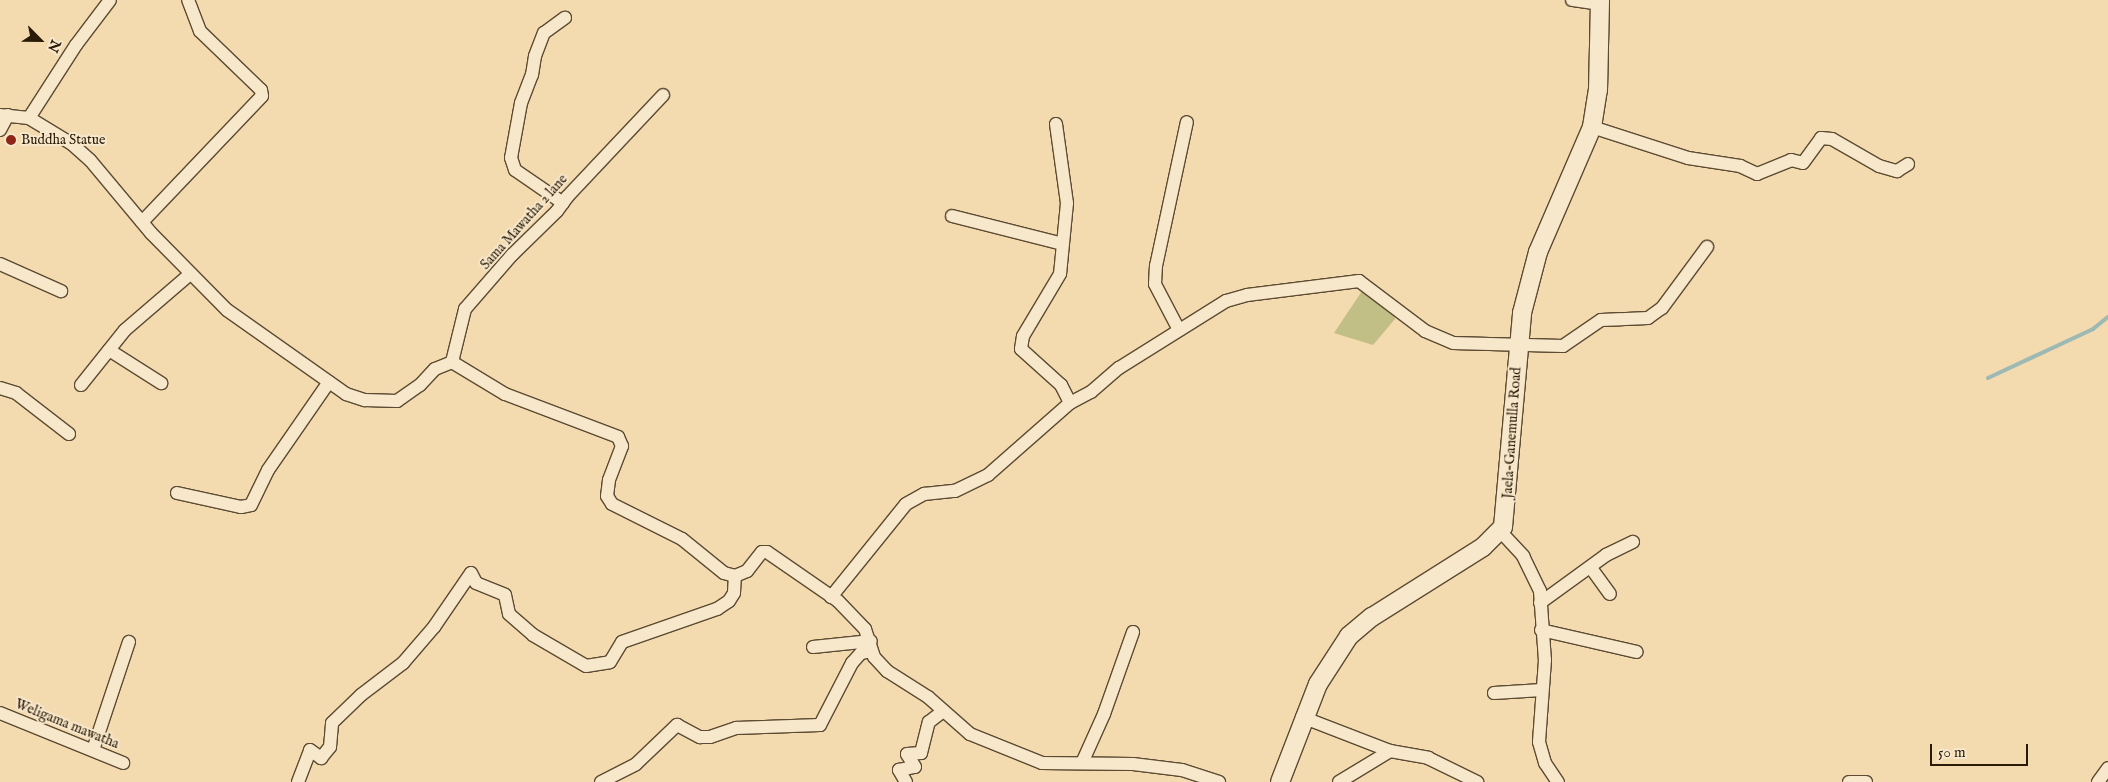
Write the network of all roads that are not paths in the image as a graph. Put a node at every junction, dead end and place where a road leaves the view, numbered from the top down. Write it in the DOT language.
graph roads {
  1 [pos="110,0"];
  2 [pos="188,0"];
  3 [pos="1572,0"];
  4 [pos="1600,2"];
  5 [pos="565,18"];
  6 [pos="663,95"];
  7 [pos="4,115"];
  8 [pos="29,118"];
  9 [pos="1187,122"];
  10 [pos="1056,124"];
  11 [pos="1592,127"];
  12 [pos="0,130"];
  13 [pos="1908,164"];
  14 [pos="563,203"];
  15 [pos="952,216"];
  16 [pos="142,222"];
  17 [pos="1063,244"];
  18 [pos="1708,247"];
  19 [pos="0,264"];
  20 [pos="189,275"];
  21 [pos="61,291"];
  22 [pos="1180,330"];
  23 [pos="1519,344"];
  24 [pos="109,350"];
  25 [pos="452,362"];
  26 [pos="329,382"];
  27 [pos="161,384"];
  28 [pos="81,385"];
  29 [pos="0,388"];
  30 [pos="1070,403"];
  31 [pos="69,434"];
  32 [pos="177,493"];
  33 [pos="1501,532"];
  34 [pos="1633,542"];
  35 [pos="1591,568"];
  36 [pos="736,576"];
  37 [pos="1610,594"];
  38 [pos="831,597"];
  39 [pos="1540,603"];
  40 [pos="1541,630"];
  41 [pos="1133,632"];
  42 [pos="129,642"];
  43 [pos="871,646"];
  44 [pos="813,647"];
  45 [pos="1637,652"];
  46 [pos="1542,690"];
  47 [pos="1494,693"];
  48 [pos="943,711"];
  49 [pos="0,713"];
  50 [pos="1302,717"];
  51 [pos="94,750"];
  52 [pos="1390,752"];
  53 [pos="124,762"];
  54 [pos="1082,763"];
  55 [pos="2108,768"];
  56 [pos="298,782"];
  57 [pos="601,782"];
  58 [pos="906,782"];
  59 [pos="1219,782"];
  60 [pos="1280,782"];
  61 [pos="1339,782"];
  62 [pos="1478,782"];
  63 [pos="1558,782"];
  64 [pos="1849,782"];
  65 [pos="1866,782"];
  66 [pos="2098,782"];
  1 -- 8 [label="street"];
  2 -- 16 [label="street"];
  3 -- 4 [label="street"];
  4 -- 11 [label="main road, Jaela-Ganemulla Road"];
  5 -- 14 [label="street"];
  6 -- 14 [label="street, Sama Mawatha 2 lane"];
  7 -- 8 [label="street"];
  7 -- 12 [label="street"];
  8 -- 16 [label="street"];
  9 -- 22 [label="street"];
  10 -- 17 [label="street"];
  11 -- 13 [label="street"];
  11 -- 23 [label="main road, Jaela-Ganemulla Road"];
  14 -- 25 [label="street, Sama Mawatha 2 lane"];
  15 -- 17 [label="street"];
  16 -- 20 [label="street"];
  17 -- 30 [label="street"];
  18 -- 23 [label="street"];
  19 -- 21 [label="street"];
  20 -- 24 [label="street"];
  20 -- 26 [label="street"];
  22 -- 23 [label="street"];
  22 -- 30 [label="street"];
  23 -- 33 [label="main road, Jaela-Ganemulla Road"];
  24 -- 27 [label="street"];
  24 -- 28 [label="street"];
  25 -- 26 [label="street"];
  25 -- 36 [label="street"];
  26 -- 32 [label="street"];
  29 -- 31 [label="street"];
  30 -- 38 [label="street"];
  33 -- 39 [label="street"];
  33 -- 50 [label="main road"];
  34 -- 35 [label="street"];
  35 -- 37 [label="street"];
  35 -- 39 [label="street"];
  36 -- 38 [label="street"];
  36 -- 56 [label="street"];
  38 -- 43 [label="street"];
  39 -- 40 [label="street"];
  40 -- 45 [label="street"];
  40 -- 46 [label="street"];
  41 -- 54 [label="street"];
  42 -- 51 [label="street"];
  43 -- 44 [label="street"];
  43 -- 48 [label="street"];
  43 -- 57 [label="street"];
  46 -- 47 [label="street"];
  46 -- 63 [label="street"];
  48 -- 54 [label="street"];
  48 -- 58 [label="street"];
  49 -- 51 [label="street, Weligama mawatha"];
  50 -- 52 [label="street"];
  50 -- 60 [label="main road"];
  51 -- 53 [label="street, Weligama mawatha"];
  52 -- 61 [label="street"];
  52 -- 62 [label="street"];
  54 -- 59 [label="street"];
  55 -- 66 [label="street"];
  64 -- 65 [label="street"];
}
